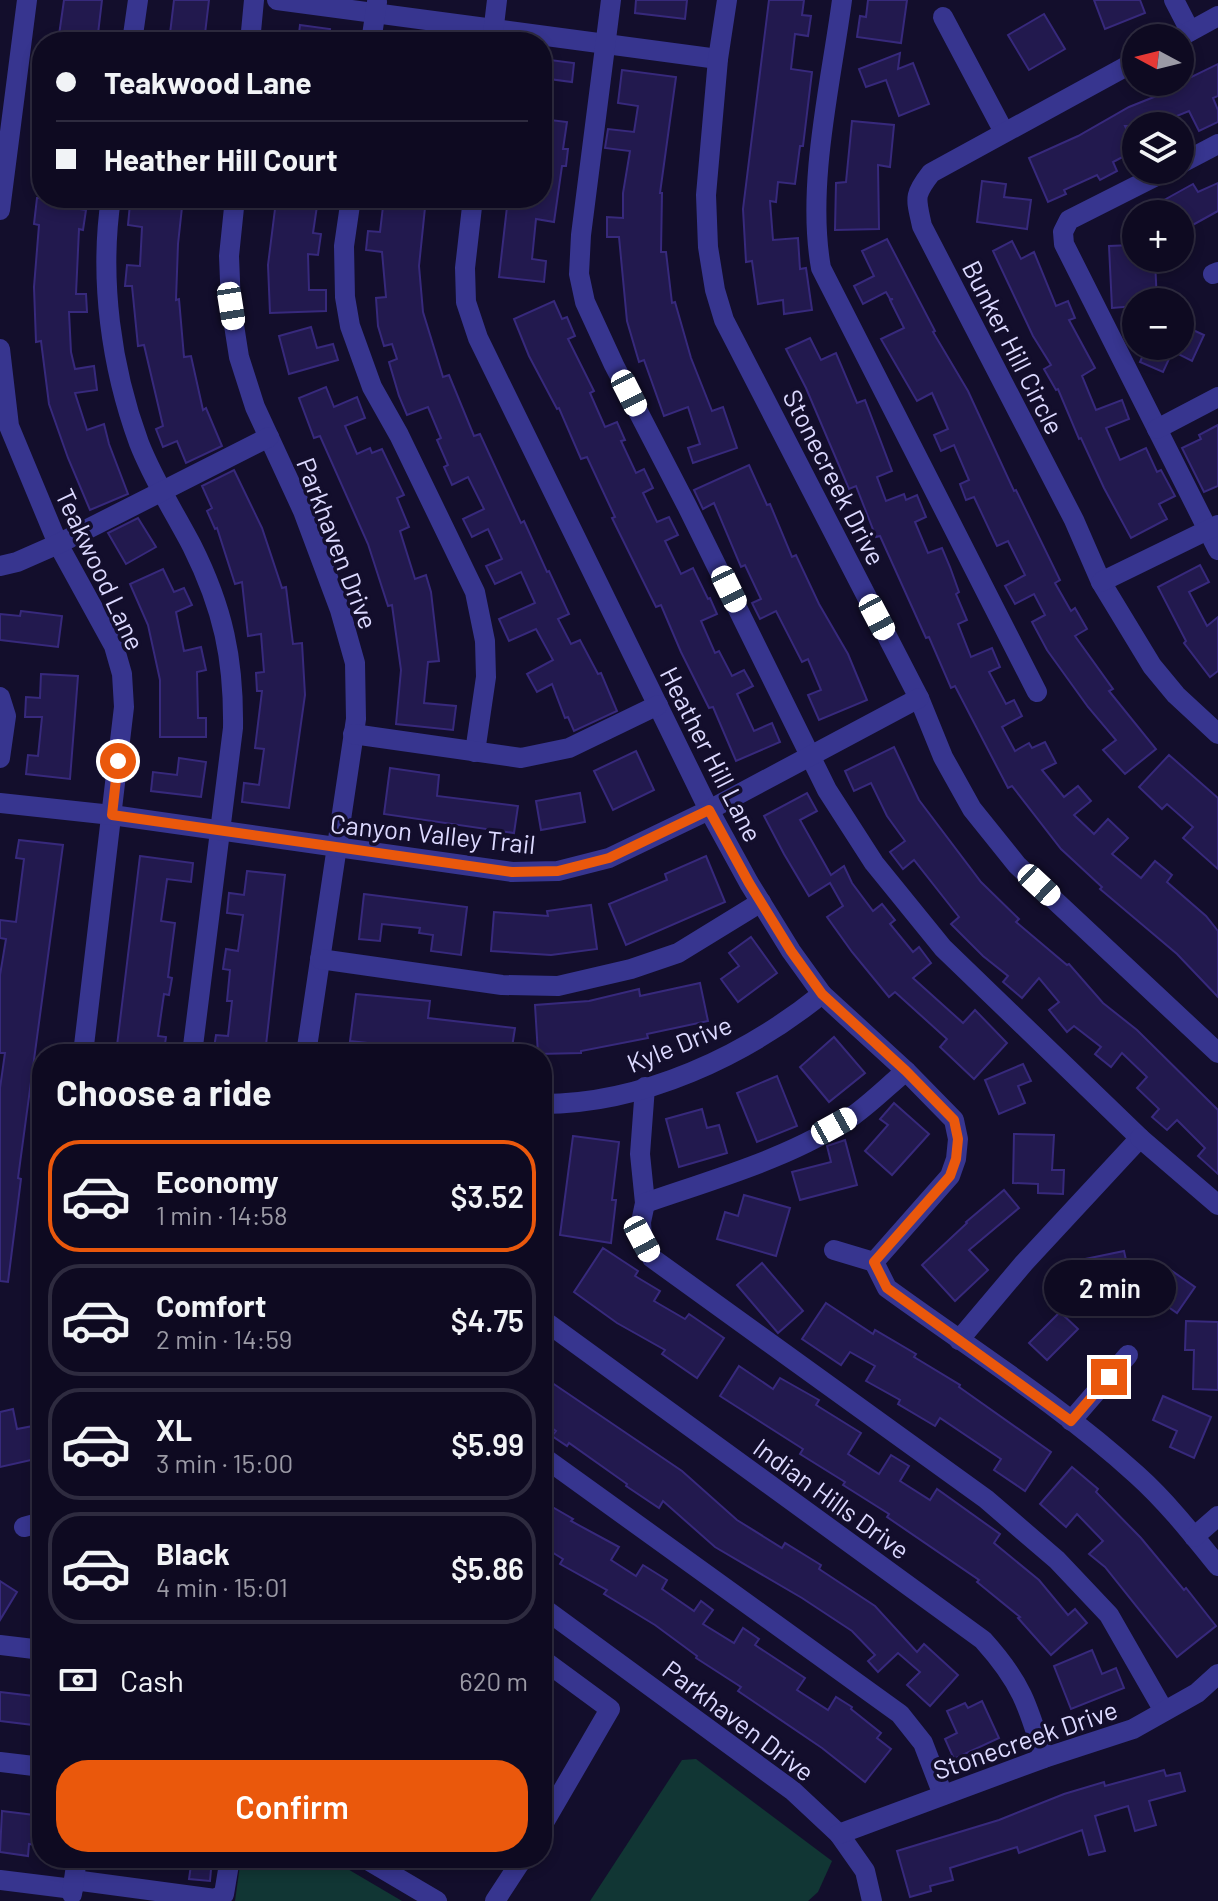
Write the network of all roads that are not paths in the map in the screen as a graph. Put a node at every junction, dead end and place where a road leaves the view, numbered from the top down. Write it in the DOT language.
graph roads {
  1 [pos="27,0"];
  2 [pos="138,0"];
  3 [pos="254,0"];
  4 [pos="277,0"];
  5 [pos="497,0"];
  6 [pos="611,0"];
  7 [pos="727,0"];
  8 [pos="842,0"];
  9 [pos="1174,0"];
  10 [pos="376,6"];
  11 [pos="1218,16"];
  12 [pos="943,17"];
  13 [pos="1181,24"];
  14 [pos="1194,29"];
  15 [pos="133,32"];
  16 [pos="251,32"];
  17 [pos="372,32"];
  18 [pos="481,32"];
  19 [pos="493,32"];
  20 [pos="552,39"];
  21 [pos="605,43"];
  22 [pos="718,59"];
  23 [pos="1122,69"];
  24 [pos="1004,132"];
  25 [pos="1218,144"];
  26 [pos="1194,157"];
  27 [pos="1140,184"];
  28 [pos="110,208"];
  29 [pos="234,208"];
  30 [pos="350,208"];
  31 [pos="472,208"];
  32 [pos="0,210"];
  33 [pos="0,349"];
  34 [pos="1218,397"];
  35 [pos="1157,429"];
  36 [pos="269,437"];
  37 [pos="9,450"];
  38 [pos="162,492"];
  39 [pos="1213,527"];
  40 [pos="58,544"];
  41 [pos="1218,550"];
  42 [pos="0,566"];
  43 [pos="1101,582"];
  44 [pos="1037,692"];
  45 [pos="0,697"];
  46 [pos="919,698"];
  47 [pos="658,705"];
  48 [pos="353,734"];
  49 [pos="1218,734"];
  50 [pos="475,752"];
  51 [pos="812,755"];
  52 [pos="0,758"];
  53 [pos="0,803"];
  54 [pos="709,810"];
  55 [pos="112,815"];
  56 [pos="219,832"];
  57 [pos="336,849"];
  58 [pos="761,902"];
  59 [pos="320,959"];
  60 [pos="822,994"];
  61 [pos="84,1044"];
  62 [pos="193,1044"];
  63 [pos="307,1044"];
  64 [pos="1218,1053"];
  65 [pos="906,1071"];
  66 [pos="645,1087"];
  67 [pos="552,1104"];
  68 [pos="1140,1138"];
  69 [pos="645,1203"];
  70 [pos="1218,1205"];
  71 [pos="834,1250"];
  72 [pos="874,1262"];
  73 [pos="552,1326"];
  74 [pos="959,1340"];
  75 [pos="1128,1355"];
  76 [pos="1071,1421"];
  77 [pos="552,1463"];
  78 [pos="1218,1516"];
  79 [pos="1194,1537"];
  80 [pos="1218,1566"];
  81 [pos="552,1621"];
  82 [pos="0,1645"];
  83 [pos="32,1649"];
  84 [pos="552,1666"];
  85 [pos="1218,1674"];
  86 [pos="1164,1711"];
  87 [pos="1044,1758"];
  88 [pos="0,1762"];
  89 [pos="32,1766"];
  90 [pos="943,1795"];
  91 [pos="552,1809"];
  92 [pos="839,1834"];
  93 [pos="75,1868"];
  94 [pos="228,1868"];
  95 [pos="381,1868"];
  96 [pos="516,1868"];
  97 [pos="0,1880"];
  98 [pos="72,1890"];
  99 [pos="437,1901"];
  100 [pos="495,1901"];
  101 [pos="872,1901"];
  1 -- 32 [label="street"];
  2 -- 15 [label="street"];
  3 -- 16 [label="street"];
  4 -- 10 [label="street"];
  5 -- 19 [label="street"];
  6 -- 21 [label="street"];
  7 -- 22 [label="street, Stonecreek Drive"];
  8 -- 44 [label="street"];
  9 -- 13 [label="street"];
  10 -- 17 [label="street"];
  10 -- 18 [label="street"];
  11 -- 14 [label="street"];
  12 -- 24 [label="street"];
  20 -- 21 [label="street"];
  21 -- 22 [label="street"];
  21 -- 51 [label="street"];
  22 -- 46 [label="street, Stonecreek Drive"];
  23 -- 24 [label="street, Bunker Hill Circle"];
  24 -- 43 [label="street, Bunker Hill Circle"];
  25 -- 26 [label="street"];
  27 -- 35 [label="street"];
  28 -- 38 [label="street"];
  29 -- 36 [label="street, Parkhaven Drive"];
  30 -- 50 [label="street"];
  31 -- 47 [label="street, Heather Hill Lane"];
  33 -- 37 [label="street, Teakwood Lane"];
  34 -- 35 [label="street"];
  35 -- 39 [label="street"];
  36 -- 38 [label="street"];
  36 -- 48 [label="street, Parkhaven Drive"];
  37 -- 40 [label="street, Teakwood Lane"];
  38 -- 40 [label="street"];
  38 -- 56 [label="street"];
  39 -- 41 [label="street"];
  39 -- 43 [label="street"];
  40 -- 42 [label="street"];
  40 -- 55 [label="street, Teakwood Lane"];
  43 -- 49 [label="street, Bunker Hill Circle"];
  45 -- 52 [label="street"];
  46 -- 51 [label="street, Canyon Valley Trail"];
  46 -- 64 [label="street, Stonecreek Drive"];
  47 -- 50 [label="street"];
  47 -- 54 [label="street, Heather Hill Lane"];
  48 -- 50 [label="street"];
  48 -- 57 [label="street, Parkhaven Drive"];
  51 -- 54 [label="street, Canyon Valley Trail"];
  51 -- 68 [label="street"];
  53 -- 55 [label="street, Canyon Valley Trail"];
  54 -- 57 [label="street, Canyon Valley Trail"];
  54 -- 58 [label="street, Heather Hill Lane"];
  55 -- 56 [label="street, Canyon Valley Trail"];
  55 -- 61 [label="street, Teakwood Lane"];
  56 -- 57 [label="street, Canyon Valley Trail"];
  56 -- 62 [label="street"];
  57 -- 59 [label="street, Parkhaven Drive"];
  58 -- 59 [label="street"];
  58 -- 60 [label="street, Heather Hill Lane"];
  59 -- 63 [label="street, Parkhaven Drive"];
  60 -- 65 [label="street, Heather Hill Lane"];
  60 -- 66 [label="street, Kyle Drive"];
  65 -- 69 [label="street"];
  65 -- 72 [label="street, Heather Hill Lane"];
  66 -- 67 [label="street, Kyle Drive"];
  66 -- 69 [label="street"];
  68 -- 70 [label="street"];
  68 -- 74 [label="street"];
  69 -- 86 [label="street"];
  71 -- 72 [label="street"];
  72 -- 74 [label="street"];
  73 -- 87 [label="street, Indian Hills Drive"];
  74 -- 76 [label="street"];
  75 -- 76 [label="street"];
  76 -- 79 [label="street"];
  77 -- 90 [label="street"];
  78 -- 79 [label="street"];
  79 -- 80 [label="street"];
  81 -- 92 [label="street, Parkhaven Drive"];
  82 -- 83 [label="street"];
  84 -- 91 [label="street"];
  85 -- 86 [label="street, Stonecreek Drive"];
  86 -- 87 [label="street, Stonecreek Drive"];
  87 -- 90 [label="street, Stonecreek Drive"];
  88 -- 89 [label="street"];
  90 -- 92 [label="street, Stonecreek Drive"];
  92 -- 101 [label="street, Parkhaven Drive"];
  93 -- 98 [label="street"];
  94 -- 98 [label="street"];
  95 -- 99 [label="street"];
  96 -- 100 [label="street"];
  97 -- 98 [label="street"];
}
